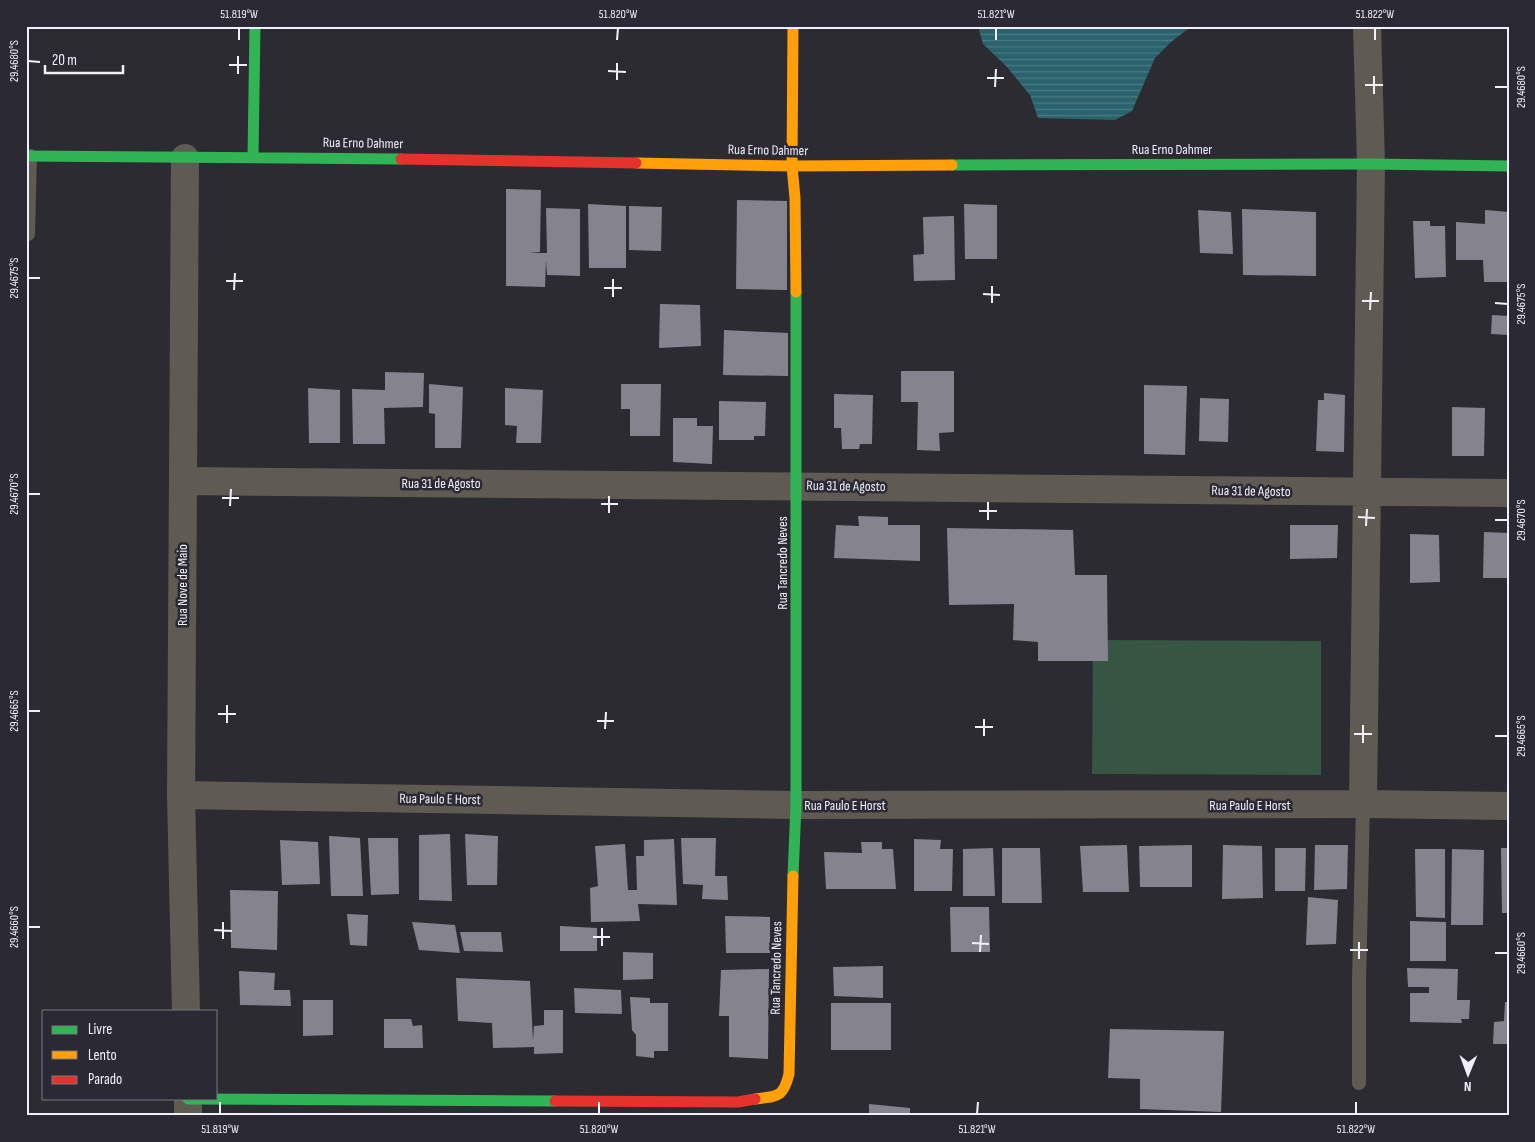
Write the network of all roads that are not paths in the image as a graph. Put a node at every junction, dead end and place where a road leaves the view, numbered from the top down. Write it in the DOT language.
graph roads {
  1 [pos="255,26"];
  2 [pos="793,26"];
  3 [pos="1367,26"];
  4 [pos="28,156"];
  5 [pos="253,157"];
  6 [pos="185,158"];
  7 [pos="1371,164"];
  8 [pos="792,166"];
  9 [pos="1509,166"];
  10 [pos="26,234"];
  11 [pos="183,481"];
  12 [pos="798,486"];
  13 [pos="1367,492"];
  14 [pos="1509,493"];
  15 [pos="181,795"];
  16 [pos="1363,804"];
  17 [pos="796,805"];
  18 [pos="1509,806"];
  19 [pos="186,1010"];
  20 [pos="1359,1083"];
  21 [pos="188,1104"];
  1 -- 5 [label="street"];
  2 -- 8 [label="street, Rua Tancredo Neves"];
  3 -- 7 [label="street"];
  4 -- 6 [label="street, Rua Erno Dahmer"];
  4 -- 10 [label="lane"];
  5 -- 6 [label="street, Rua Erno Dahmer"];
  5 -- 8 [label="street, Rua Erno Dahmer"];
  6 -- 11 [label="street, Rua Nove de Maio"];
  7 -- 8 [label="street, Rua Erno Dahmer"];
  7 -- 9 [label="street, Rua Erno Dahmer"];
  7 -- 13 [label="street"];
  8 -- 12 [label="street, Rua Tancredo Neves"];
  11 -- 12 [label="street, Rua 31 de Agosto"];
  11 -- 15 [label="street, Rua Nove de Maio"];
  12 -- 13 [label="street, Rua 31 de Agosto"];
  12 -- 17 [label="street, Rua Tancredo Neves"];
  13 -- 14 [label="street, Rua 31 de Agosto"];
  13 -- 16 [label="street"];
  15 -- 17 [label="street, Rua Paulo E Horst"];
  15 -- 19 [label="street, Rua Nove de Maio"];
  16 -- 17 [label="street, Rua Paulo E Horst"];
  16 -- 18 [label="street, Rua Paulo E Horst"];
  16 -- 20 [label="lane"];
  17 -- 21 [label="street, Rua Tancredo Neves"];
}
